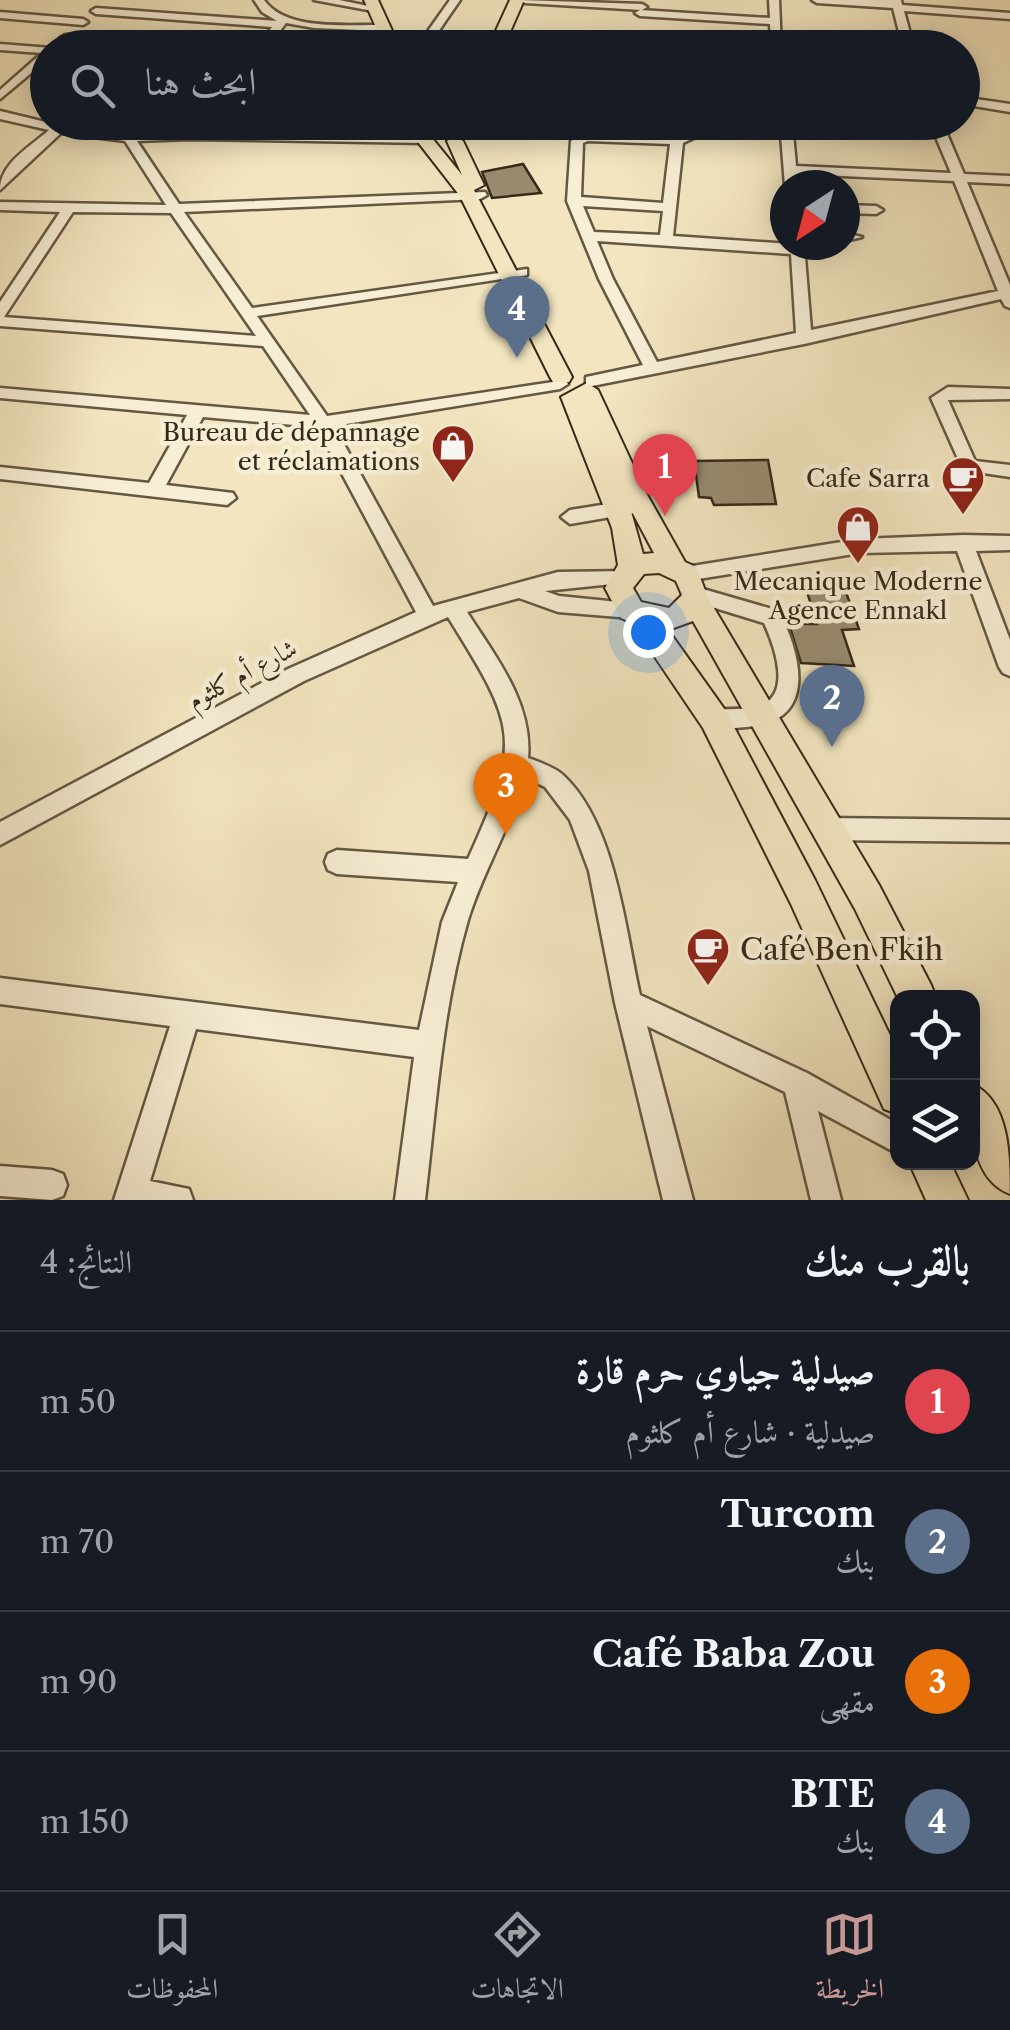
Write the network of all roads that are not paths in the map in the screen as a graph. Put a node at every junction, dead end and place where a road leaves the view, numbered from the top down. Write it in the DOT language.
graph roads {
  1 [pos="22,0"];
  2 [pos="109,0"];
  3 [pos="260,0"];
  4 [pos="319,0"];
  5 [pos="456,0"];
  6 [pos="517,0"];
  7 [pos="525,0"];
  8 [pos="708,0"];
  9 [pos="774,0"];
  10 [pos="817,0"];
  11 [pos="1005,3"];
  12 [pos="372,4"];
  13 [pos="897,4"];
  14 [pos="642,7"];
  15 [pos="96,11"];
  16 [pos="1,16"];
  17 [pos="1010,16"];
  18 [pos="706,17"];
  19 [pos="775,21"];
  20 [pos="83,22"];
  21 [pos="282,22"];
  22 [pos="383,28"];
  23 [pos="74,30"];
  24 [pos="276,30"];
  25 [pos="328,30"];
  26 [pos="362,30"];
  27 [pos="434,30"];
  28 [pos="503,30"];
  29 [pos="775,30"];
  30 [pos="904,30"];
  31 [pos="0,47"];
  32 [pos="30,49"];
  33 [pos="30,69"];
  34 [pos="0,74"];
  35 [pos="23,76"];
  36 [pos="0,96"];
  37 [pos="980,103"];
  38 [pos="1010,108"];
  39 [pos="0,116"];
  40 [pos="30,123"];
  41 [pos="45,140"];
  42 [pos="140,140"];
  43 [pos="431,140"];
  44 [pos="457,140"];
  45 [pos="580,140"];
  46 [pos="645,140"];
  47 [pos="680,140"];
  48 [pos="788,140"];
  49 [pos="944,140"];
  50 [pos="677,141"];
  51 [pos="790,170"];
  52 [pos="860,178"];
  53 [pos="960,179"];
  54 [pos="1010,180"];
  55 [pos="0,186"];
  56 [pos="474,195"];
  57 [pos="574,200"];
  58 [pos="0,206"];
  59 [pos="174,207"];
  60 [pos="669,207"];
  61 [pos="860,209"];
  62 [pos="68,210"];
  63 [pos="876,210"];
  64 [pos="588,236"];
  65 [pos="666,240"];
  66 [pos="987,245"];
  67 [pos="770,246"];
  68 [pos="1010,246"];
  69 [pos="798,260"];
  70 [pos="516,273"];
  71 [pos="1009,297"];
  72 [pos="0,313"];
  73 [pos="247,314"];
  74 [pos="0,321"];
  75 [pos="804,339"];
  76 [pos="267,342"];
  77 [pos="652,367"];
  78 [pos="575,382"];
  79 [pos="0,393"];
  80 [pos="1010,394"];
  81 [pos="198,411"];
  82 [pos="323,422"];
  83 [pos="1010,471"];
  84 [pos="0,473"];
  85 [pos="154,490"];
  86 [pos="227,498"];
  87 [pos="629,507"];
  88 [pos="570,517"];
  89 [pos="964,542"];
  90 [pos="1010,543"];
  91 [pos="627,572"];
  92 [pos="688,583"];
  93 [pos="522,591"];
  94 [pos="440,611"];
  95 [pos="637,614"];
  96 [pos="1010,667"];
  97 [pos="764,714"];
  98 [pos="714,718"];
  99 [pos="516,763"];
  100 [pos="826,829"];
  101 [pos="1010,831"];
  102 [pos="0,834"];
  103 [pos="337,862"];
  104 [pos="474,871"];
  105 [pos="914,990"];
  106 [pos="0,991"];
  107 [pos="628,1003"];
  108 [pos="187,1014"];
  109 [pos="430,1045"];
  110 [pos="891,1080"];
  111 [pos="797,1083"];
  112 [pos="980,1118"];
  113 [pos="890,1135"];
  114 [pos="933,1170"];
  115 [pos="1010,1174"];
  116 [pos="0,1181"];
  117 [pos="52,1185"];
  118 [pos="130,1197"];
  119 [pos="178,1200"];
  120 [pos="410,1200"];
  121 [pos="678,1200"];
  122 [pos="826,1200"];
  123 [pos="947,1200"];
  1 -- 16 [label="street"];
  2 -- 15 [label="street"];
  3 -- 21 [label="street"];
  4 -- 12 [label="street"];
  5 -- 27 [label="street"];
  6 -- 28 [label="main road"];
  7 -- 14 [label="street"];
  8 -- 18 [label="street"];
  9 -- 19 [label="street"];
  10 -- 13 [label="street"];
  11 -- 17 [label="street"];
  12 -- 22 [label="main road"];
  13 -- 17 [label="street"];
  13 -- 30 [label="street"];
  14 -- 18 [label="street"];
  15 -- 20 [label="street"];
  15 -- 21 [label="street"];
  16 -- 20 [label="street"];
  18 -- 19 [label="street"];
  19 -- 29 [label="street"];
  20 -- 23 [label="street"];
  21 -- 24 [label="street"];
  21 -- 25 [label="street"];
  22 -- 26 [label="street"];
  31 -- 32 [label="street"];
  33 -- 35 [label="street"];
  34 -- 35 [label="street"];
  35 -- 36 [label="street"];
  37 -- 38 [label="street"];
  39 -- 40 [label="street"];
  41 -- 55 [label="street"];
  42 -- 59 [label="street"];
  43 -- 56 [label="main road"];
  44 -- 56 [label="main road"];
  45 -- 57 [label="street"];
  46 -- 50 [label="street"];
  47 -- 50 [label="street"];
  48 -- 51 [label="street"];
  49 -- 53 [label="street"];
  50 -- 60 [label="street"];
  52 -- 53 [label="street"];
  53 -- 54 [label="street"];
  53 -- 66 [label="street"];
  56 -- 59 [label="street"];
  56 -- 70 [label="main road"];
  57 -- 60 [label="street"];
  57 -- 64 [label="street"];
  58 -- 62 [label="street"];
  59 -- 62 [label="street"];
  59 -- 73 [label="street"];
  60 -- 65 [label="street"];
  61 -- 63 [label="street"];
  62 -- 72 [label="street"];
  64 -- 65 [label="street"];
  64 -- 77 [label="street"];
  65 -- 67 [label="street"];
  66 -- 68 [label="street"];
  66 -- 71 [label="street"];
  69 -- 75 [label="street"];
  70 -- 73 [label="street"];
  70 -- 78 [label="main road"];
  71 -- 75 [label="street"];
  73 -- 76 [label="street"];
  74 -- 76 [label="street"];
  75 -- 77 [label="street"];
  76 -- 82 [label="street"];
  77 -- 78 [label="street"];
  78 -- 82 [label="street"];
  78 -- 87 [label="main road"];
  79 -- 81 [label="street"];
  80 -- 83 [label="street"];
  81 -- 82 [label="street"];
  81 -- 85 [label="street"];
  82 -- 94 [label="street"];
  84 -- 85 [label="street"];
  85 -- 86 [label="street"];
  87 -- 88 [label="street"];
  87 -- 91 [label="main road"];
  87 -- 92 [label="main road"];
  89 -- 90 [label="street"];
  89 -- 92 [label="street"];
  89 -- 96 [label="street"];
  91 -- 92 [label="main road"];
  91 -- 93 [label="street, شارع أم كلثوم"];
  91 -- 95 [label="main road"];
  92 -- 95 [label="main road"];
  92 -- 97 [label="main road"];
  92 -- 97 [label="street"];
  93 -- 94 [label="street, شارع أم كلثوم"];
  93 -- 95 [label="street, شارع أم كلثوم"];
  94 -- 99 [label="street"];
  94 -- 102 [label="street, شارع أم كلثوم"];
  95 -- 98 [label="main road"];
  97 -- 98 [label="street"];
  97 -- 100 [label="main road"];
  98 -- 110 [label="main road"];
  99 -- 104 [label="street"];
  99 -- 107 [label="street"];
  100 -- 101 [label="street"];
  100 -- 105 [label="main road"];
  103 -- 104 [label="street"];
  104 -- 109 [label="street"];
  106 -- 108 [label="street"];
  107 -- 111 [label="street"];
  107 -- 121 [label="street"];
  108 -- 109 [label="street"];
  108 -- 118 [label="street"];
  109 -- 120 [label="street"];
  111 -- 113 [label="street"];
  111 -- 122 [label="street"];
  112 -- 115 [label="main road"];
  114 -- 123 [label="main road"];
  116 -- 117 [label="street"];
  118 -- 119 [label="street"];
}
